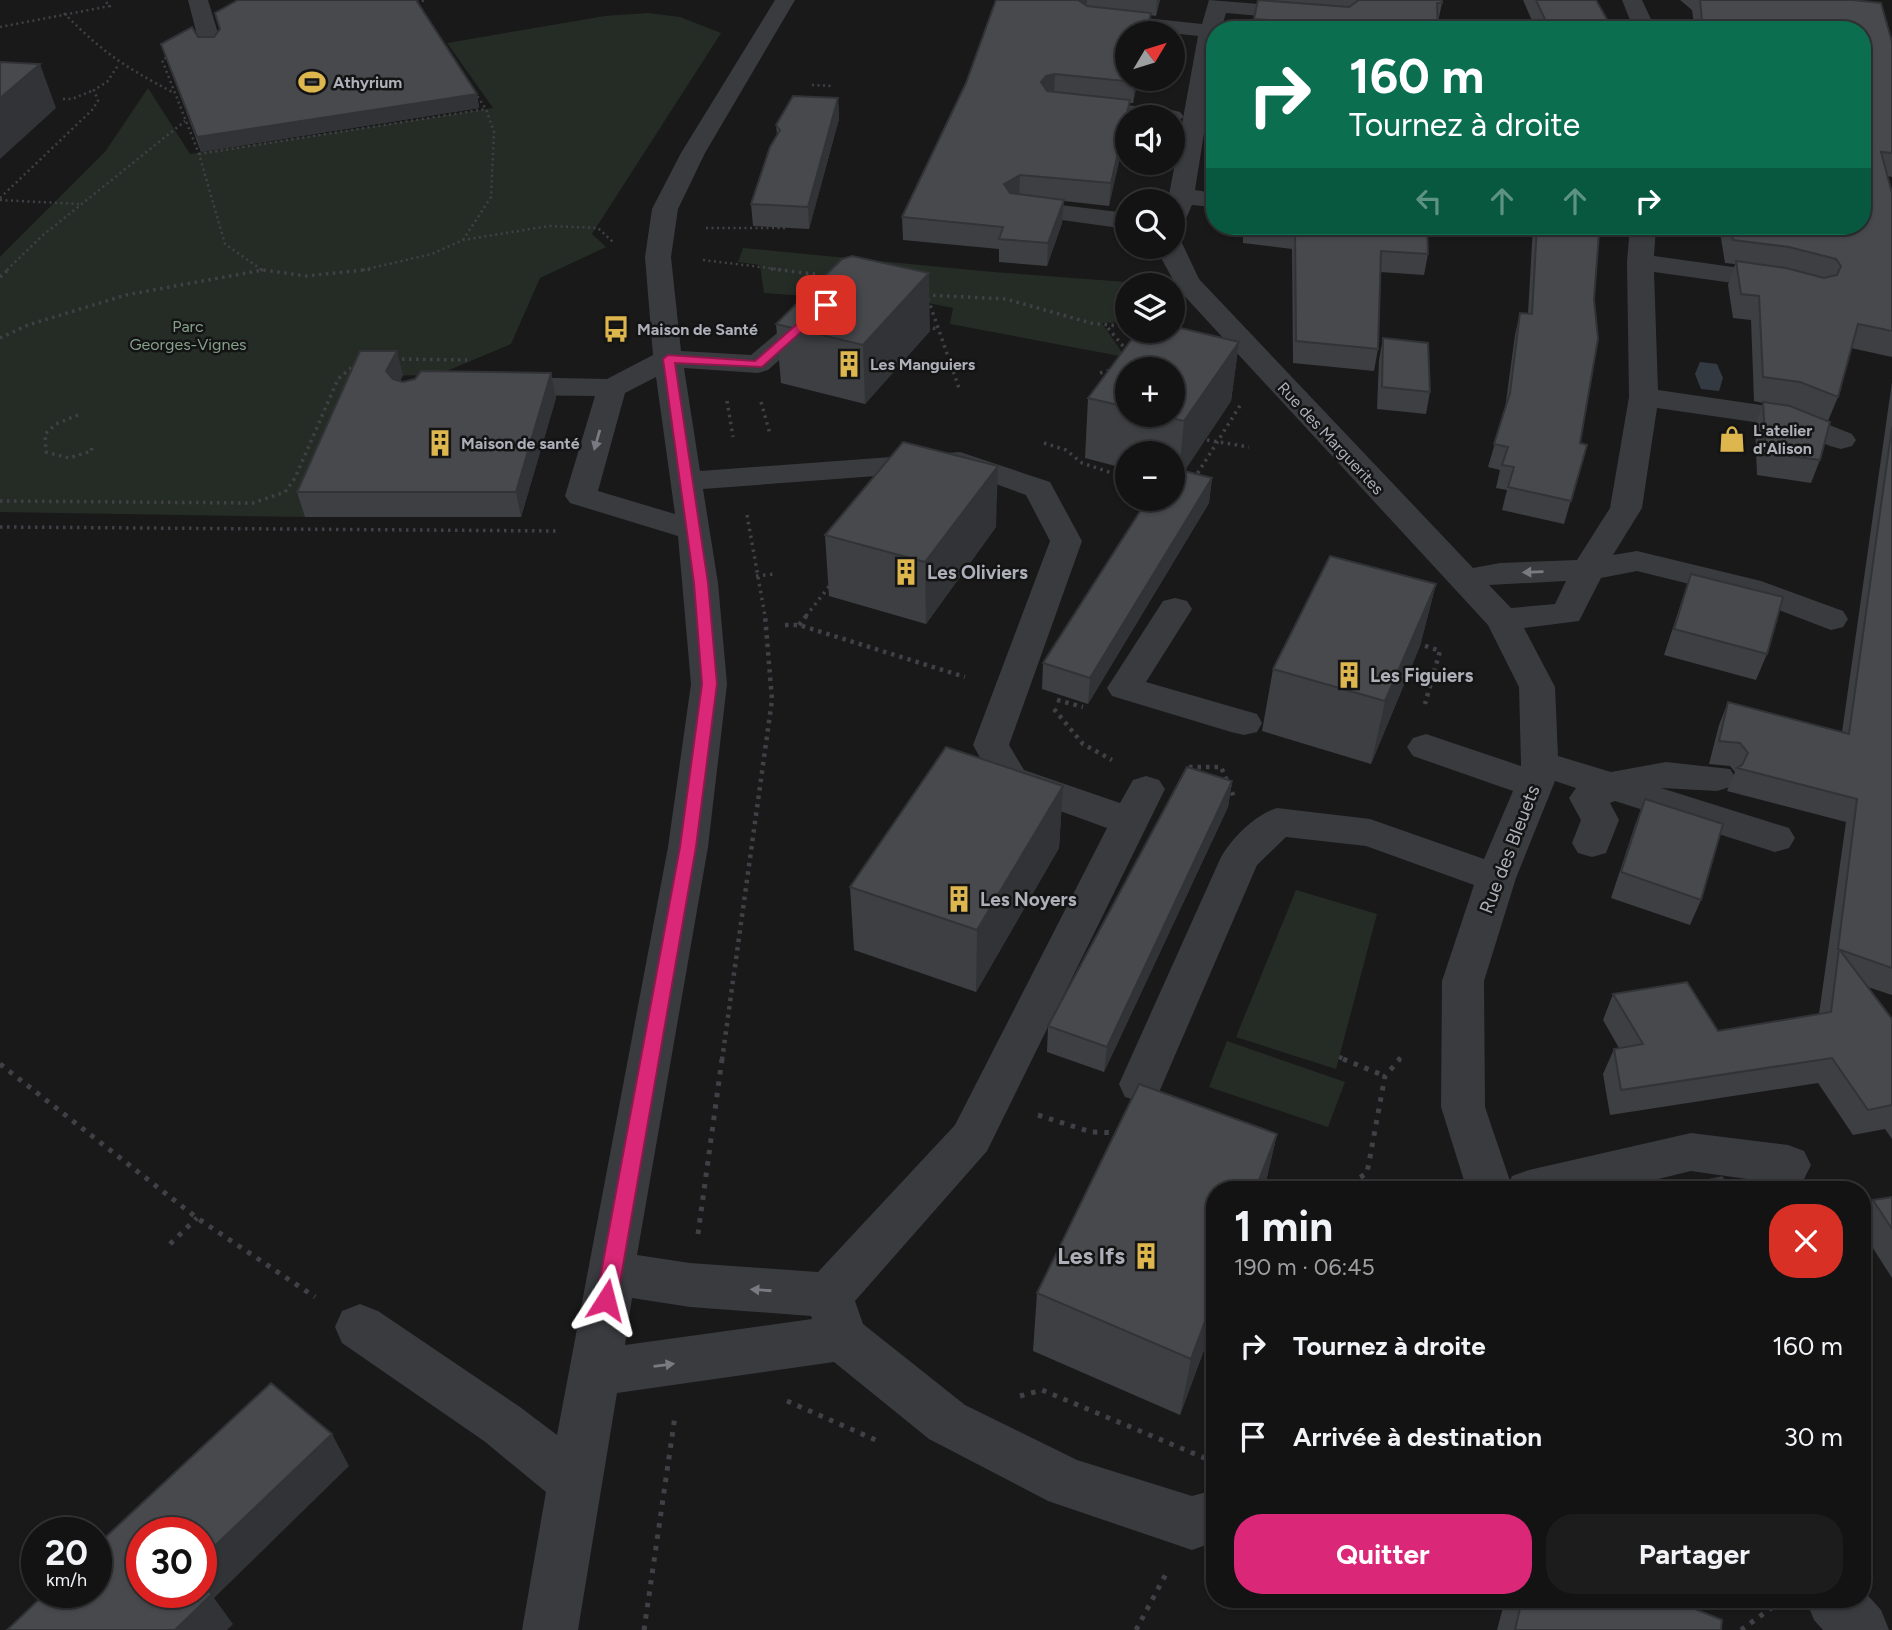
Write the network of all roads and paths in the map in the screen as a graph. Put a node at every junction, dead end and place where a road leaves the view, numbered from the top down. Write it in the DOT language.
graph roads {
  1 [pos="104,0"];
  2 [pos="198,0"];
  3 [pos="427,0"];
  4 [pos="785,0"];
  5 [pos="1632,0"];
  6 [pos="1219,3"];
  7 [pos="399,4"];
  8 [pos="65,14"];
  9 [pos="1333,16"];
  10 [pos="1086,18"];
  11 [pos="1213,21"];
  12 [pos="1641,21"];
  13 [pos="0,27"];
  14 [pos="1206,30"];
  15 [pos="210,43"];
  16 [pos="119,64"];
  17 [pos="812,85"];
  18 [pos="833,86"];
  19 [pos="471,87"];
  20 [pos="94,90"];
  21 [pos="1206,95"];
  22 [pos="63,99"];
  23 [pos="1054,105"];
  24 [pos="486,109"];
  25 [pos="1115,111"];
  26 [pos="1185,114"];
  27 [pos="185,121"];
  28 [pos="199,154"];
  29 [pos="1185,196"];
  30 [pos="0,199"];
  31 [pos="1206,199"];
  32 [pos="80,204"];
  33 [pos="1019,208"];
  34 [pos="1115,220"];
  35 [pos="705,228"];
  36 [pos="785,228"];
  37 [pos="1642,235"];
  38 [pos="463,240"];
  39 [pos="617,245"];
  40 [pos="1175,259"];
  41 [pos="703,260"];
  42 [pos="1640,262"];
  43 [pos="263,271"];
  44 [pos="824,276"];
  45 [pos="0,277"];
  46 [pos="1804,288"];
  47 [pos="914,294"];
  48 [pos="927,295"];
  49 [pos="841,308"];
  50 [pos="914,325"];
  51 [pos="1108,327"];
  52 [pos="1115,327"];
  53 [pos="938,329"];
  54 [pos="0,338"];
  55 [pos="1129,353"];
  56 [pos="363,358"];
  57 [pos="389,359"];
  58 [pos="668,359"];
  59 [pos="1115,369"];
  60 [pos="474,373"];
  61 [pos="1100,373"];
  62 [pos="612,388"];
  63 [pos="960,391"];
  64 [pos="759,394"];
  65 [pos="1644,397"];
  66 [pos="1231,398"];
  67 [pos="78,415"];
  68 [pos="781,436"];
  69 [pos="1207,440"];
  70 [pos="1842,440"];
  71 [pos="1217,443"];
  72 [pos="91,445"];
  73 [pos="1249,447"];
  74 [pos="686,481"];
  75 [pos="1191,484"];
  76 [pos="0,501"];
  77 [pos="0,527"];
  78 [pos="692,530"];
  79 [pos="570,531"];
  80 [pos="1588,570"];
  81 [pos="774,574"];
  82 [pos="748,577"];
  83 [pos="1464,580"];
  84 [pos="832,583"];
  85 [pos="1175,609"];
  86 [pos="1831,619"];
  87 [pos="1503,620"];
  88 [pos="799,625"];
  89 [pos="1414,642"];
  90 [pos="1425,702"];
  91 [pos="1244,723"];
  92 [pos="1426,747"];
  93 [pos="1537,774"];
  94 [pos="1717,778"];
  95 [pos="1609,786"];
  96 [pos="1775,838"];
  97 [pos="1592,843"];
  98 [pos="1496,878"];
  99 [pos="1402,1056"];
  100 [pos="1339,1057"];
  101 [pos="0,1064"];
  102 [pos="1385,1076"];
  103 [pos="1141,1084"];
  104 [pos="991,1096"];
  105 [pos="1131,1134"];
  106 [pos="1788,1166"];
  107 [pos="1355,1181"];
  108 [pos="1487,1181"];
  109 [pos="1567,1181"];
  110 [pos="197,1218"];
  111 [pos="170,1244"];
  112 [pos="611,1273"];
  113 [pos="835,1316"];
  114 [pos="360,1327"];
  115 [pos="596,1373"];
  116 [pos="783,1399"];
  117 [pos="1157,1439"];
  118 [pos="882,1443"];
  119 [pos="1206,1459"];
  120 [pos="574,1481"];
  121 [pos="1206,1518"];
  122 [pos="1174,1559"];
  123 [pos="1772,1608"];
  124 [pos="1840,1608"];
  125 [pos="550,1630"];
  126 [pos="1136,1630"];
  127 [pos="1741,1630"];
  128 [pos="1861,1630"];
  1 -- 8 [label="path"];
  2 -- 15 [label="street"];
  3 -- 7 [label="path"];
  4 -- 58 [label="street"];
  5 -- 12 [label="street"];
  6 -- 9 [label="street"];
  6 -- 11 [label="street"];
  8 -- 13 [label="path"];
  8 -- 16 [label="path"];
  10 -- 14 [label="street"];
  16 -- 20 [label="path"];
  16 -- 27 [label="path"];
  17 -- 18 [label="path"];
  19 -- 24 [label="path"];
  20 -- 22 [label="path"];
  20 -- 30 [label="path"];
  21 -- 26 [label="street"];
  23 -- 25 [label="street"];
  24 -- 28 [label="path"];
  24 -- 38 [label="path"];
  27 -- 28 [label="path"];
  27 -- 32 [label="path"];
  28 -- 43 [label="path"];
  29 -- 31 [label="street"];
  30 -- 32 [label="path"];
  32 -- 45 [label="path"];
  33 -- 34 [label="street"];
  35 -- 36 [label="path"];
  37 -- 42 [label="street"];
  38 -- 39 [label="path"];
  38 -- 43 [label="path"];
  40 -- 83 [label="street, Rue des Marguerites"];
  41 -- 44 [label="path"];
  42 -- 46 [label="street"];
  42 -- 65 [label="street"];
  43 -- 54 [label="path"];
  47 -- 48 [label="path"];
  48 -- 51 [label="path"];
  48 -- 53 [label="path"];
  49 -- 58 [label="street"];
  50 -- 53 [label="path"];
  51 -- 52 [label="path"];
  51 -- 55 [label="path"];
  53 -- 63 [label="path"];
  56 -- 76 [label="path"];
  57 -- 60 [label="path"];
  58 -- 62 [label="street"];
  58 -- 74 [label="street"];
  59 -- 61 [label="path"];
  60 -- 62 [label="street"];
  62 -- 78 [label="street, one-way"];
  64 -- 68 [label="path"];
  65 -- 70 [label="street"];
  65 -- 80 [label="street"];
  66 -- 71 [label="path"];
  67 -- 72 [label="path"];
  69 -- 71 [label="path"];
  71 -- 73 [label="path"];
  71 -- 75 [label="path"];
  74 -- 78 [label="street"];
  74 -- 104 [label="street"];
  77 -- 79 [label="path"];
  78 -- 112 [label="street"];
  80 -- 83 [label="street, one-way"];
  80 -- 86 [label="street"];
  80 -- 87 [label="street"];
  81 -- 82 [label="path"];
  83 -- 87 [label="street, Rue des Marguerites"];
  84 -- 88 [label="path"];
  85 -- 91 [label="street"];
  87 -- 93 [label="street, Rue des Bleuets"];
  89 -- 90 [label="path"];
  92 -- 93 [label="street"];
  93 -- 95 [label="street"];
  93 -- 98 [label="street, Rue des Bleuets"];
  94 -- 95 [label="street"];
  95 -- 96 [label="street"];
  95 -- 97 [label="street"];
  98 -- 103 [label="street"];
  98 -- 108 [label="street, Rue des Bleuets"];
  99 -- 102 [label="path"];
  100 -- 102 [label="path"];
  101 -- 110 [label="path"];
  102 -- 107 [label="path"];
  104 -- 105 [label="path"];
  104 -- 113 [label="street"];
  106 -- 109 [label="street"];
  110 -- 111 [label="path"];
  110 -- 114 [label="path"];
  113 -- 112 [label="street, one-way"];
  112 -- 115 [label="street"];
  115 -- 113 [label="street, one-way"];
  113 -- 121 [label="street"];
  114 -- 120 [label="street"];
  115 -- 120 [label="street"];
  116 -- 118 [label="path"];
  117 -- 119 [label="path"];
  120 -- 125 [label="street"];
  122 -- 126 [label="path"];
  123 -- 127 [label="path"];
  124 -- 128 [label="street"];
}
